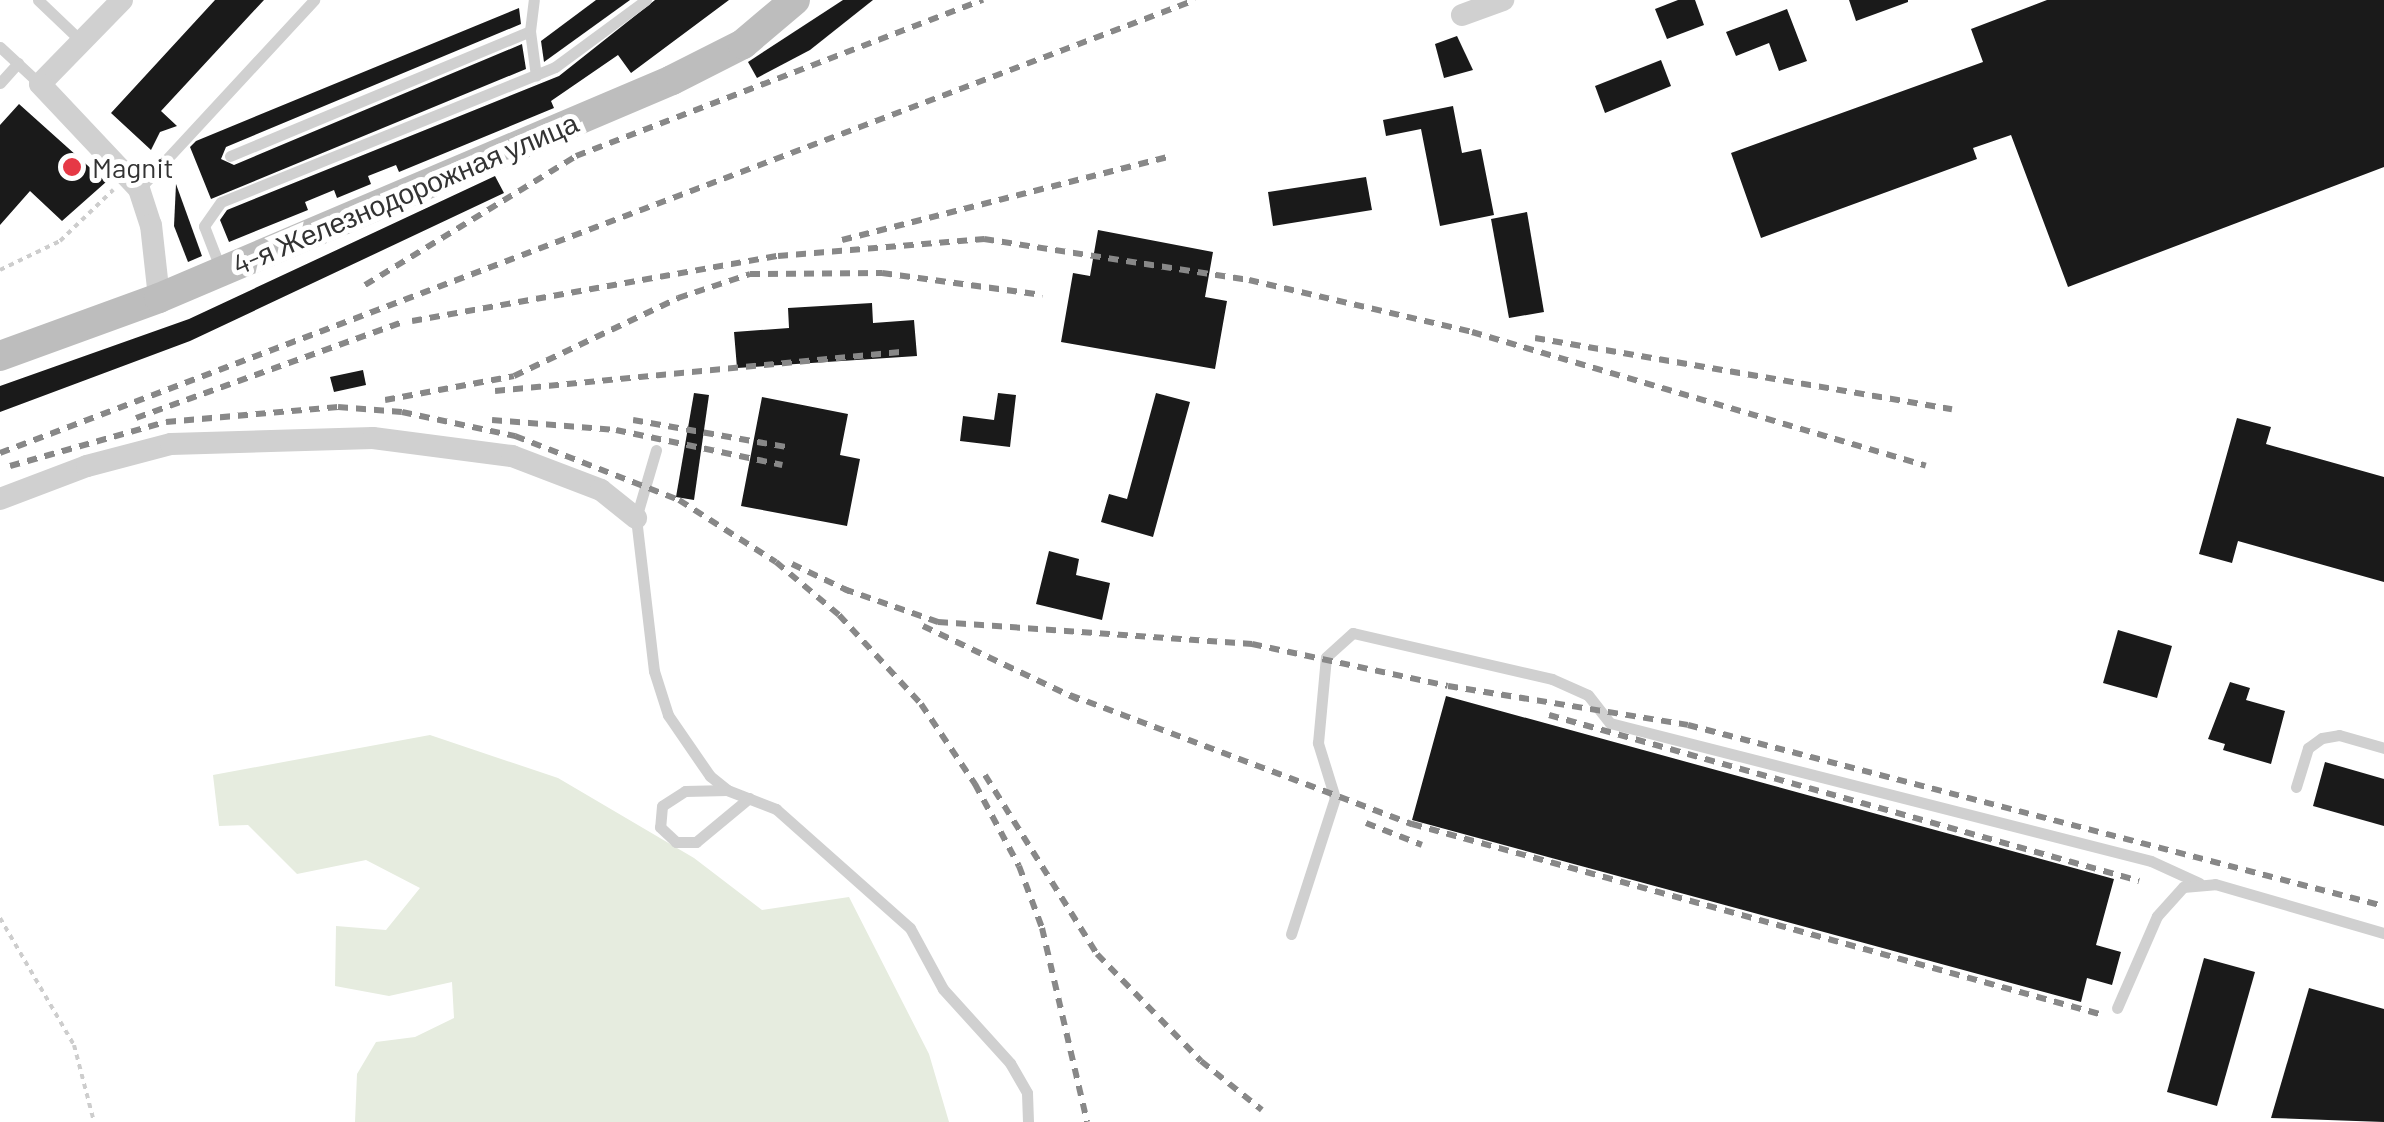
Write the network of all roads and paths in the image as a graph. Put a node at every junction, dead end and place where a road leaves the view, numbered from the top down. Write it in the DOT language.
graph roads {
  1 [pos="38,0"];
  2 [pos="122,0"];
  3 [pos="314,0"];
  4 [pos="534,0"];
  5 [pos="646,0"];
  6 [pos="794,0"];
  7 [pos="1503,0"];
  8 [pos="1462,15"];
  9 [pos="530,31"];
  10 [pos="82,41"];
  11 [pos="0,47"];
  12 [pos="18,63"];
  13 [pos="536,76"];
  14 [pos="0,82"];
  15 [pos="40,84"];
  16 [pos="230,156"];
  17 [pos="134,182"];
  18 [pos="0,270"];
  19 [pos="222,271"];
  20 [pos="158,298"];
  21 [pos="0,356"];
  22 [pos="656,450"];
  23 [pos="0,499"];
  24 [pos="636,518"];
  25 [pos="2384,748"];
  26 [pos="2296,787"];
  27 [pos="727,790"];
  28 [pos="749,798"];
  29 [pos="2199,883"];
  30 [pos="0,918"];
  31 [pos="2384,933"];
  32 [pos="1291,934"];
  33 [pos="2117,1008"];
  34 [pos="94,1122"];
  35 [pos="1028,1122"];
  1 -- 10 [label="lane"];
  2 -- 10 [label="street"];
  3 -- 17 [label="lane"];
  4 -- 9 [label="lane"];
  5 -- 13 [label="lane"];
  6 -- 19 [label="main road, 4-я Железнодорожная улица"];
  7 -- 8 [label="street"];
  9 -- 13 [label="lane"];
  9 -- 16 [label="lane"];
  10 -- 15 [label="street"];
  11 -- 12 [label="lane"];
  12 -- 14 [label="lane"];
  12 -- 15 [label="lane"];
  13 -- 19 [label="lane"];
  15 -- 17 [label="street"];
  17 -- 18 [label="path"];
  17 -- 20 [label="street"];
  19 -- 20 [label="main road, 4-я Железнодорожная улица"];
  20 -- 21 [label="main road, 4-я Железнодорожная улица"];
  22 -- 24 [label="lane"];
  23 -- 24 [label="street"];
  24 -- 27 [label="lane"];
  25 -- 26 [label="lane"];
  27 -- 28 [label="lane"];
  27 -- 28 [label="lane"];
  28 -- 35 [label="lane"];
  29 -- 31 [label="lane"];
  29 -- 32 [label="lane"];
  29 -- 33 [label="lane"];
  30 -- 34 [label="path"];
}
